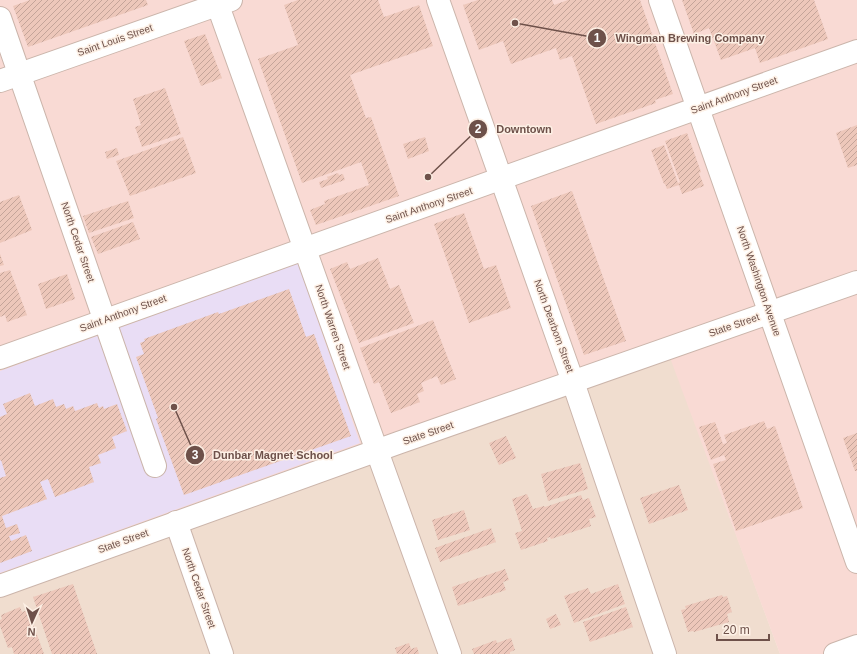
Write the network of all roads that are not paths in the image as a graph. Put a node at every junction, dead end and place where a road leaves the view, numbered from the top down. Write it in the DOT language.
graph roads {
  1 [pos="438,0"];
  2 [pos="660,0"];
  3 [pos="222,2"];
  4 [pos="0,18"];
  5 [pos="857,51"];
  6 [pos="10,77"];
  7 [pos="699,108"];
  8 [pos="501,179"];
  9 [pos="305,248"];
  10 [pos="857,282"];
  11 [pos="770,313"];
  12 [pos="105,320"];
  13 [pos="0,358"];
  14 [pos="573,382"];
  15 [pos="376,451"];
  16 [pos="155,466"];
  17 [pos="176,522"];
  18 [pos="857,562"];
  19 [pos="0,586"];
  20 [pos="857,646"];
  21 [pos="222,654"];
  22 [pos="450,654"];
  23 [pos="665,654"];
  24 [pos="835,654"];
  1 -- 8 [label="street, North Dearborn Street"];
  2 -- 7 [label="street, North Washington Avenue"];
  3 -- 6 [label="street, Saint Louis Street"];
  3 -- 9 [label="street, North Warren Street"];
  4 -- 6 [label="street, North Cedar Street"];
  5 -- 7 [label="street, Saint Anthony Street"];
  6 -- 12 [label="street, North Cedar Street"];
  7 -- 8 [label="street, Saint Anthony Street"];
  7 -- 11 [label="street, North Washington Avenue"];
  8 -- 9 [label="street, Saint Anthony Street"];
  8 -- 14 [label="street, North Dearborn Street"];
  9 -- 12 [label="street, Saint Anthony Street"];
  9 -- 15 [label="street, North Warren Street"];
  10 -- 11 [label="street, State Street"];
  11 -- 14 [label="street, State Street"];
  11 -- 18 [label="street, North Washington Avenue"];
  12 -- 13 [label="street, Saint Anthony Street"];
  12 -- 16 [label="street, North Cedar Street"];
  14 -- 15 [label="street, State Street"];
  14 -- 23 [label="street, North Dearborn Street"];
  15 -- 17 [label="street, State Street"];
  15 -- 22 [label="street, North Warren Street"];
  17 -- 19 [label="street, State Street"];
  17 -- 21 [label="street, North Cedar Street"];
  20 -- 24 [label="street"];
}
